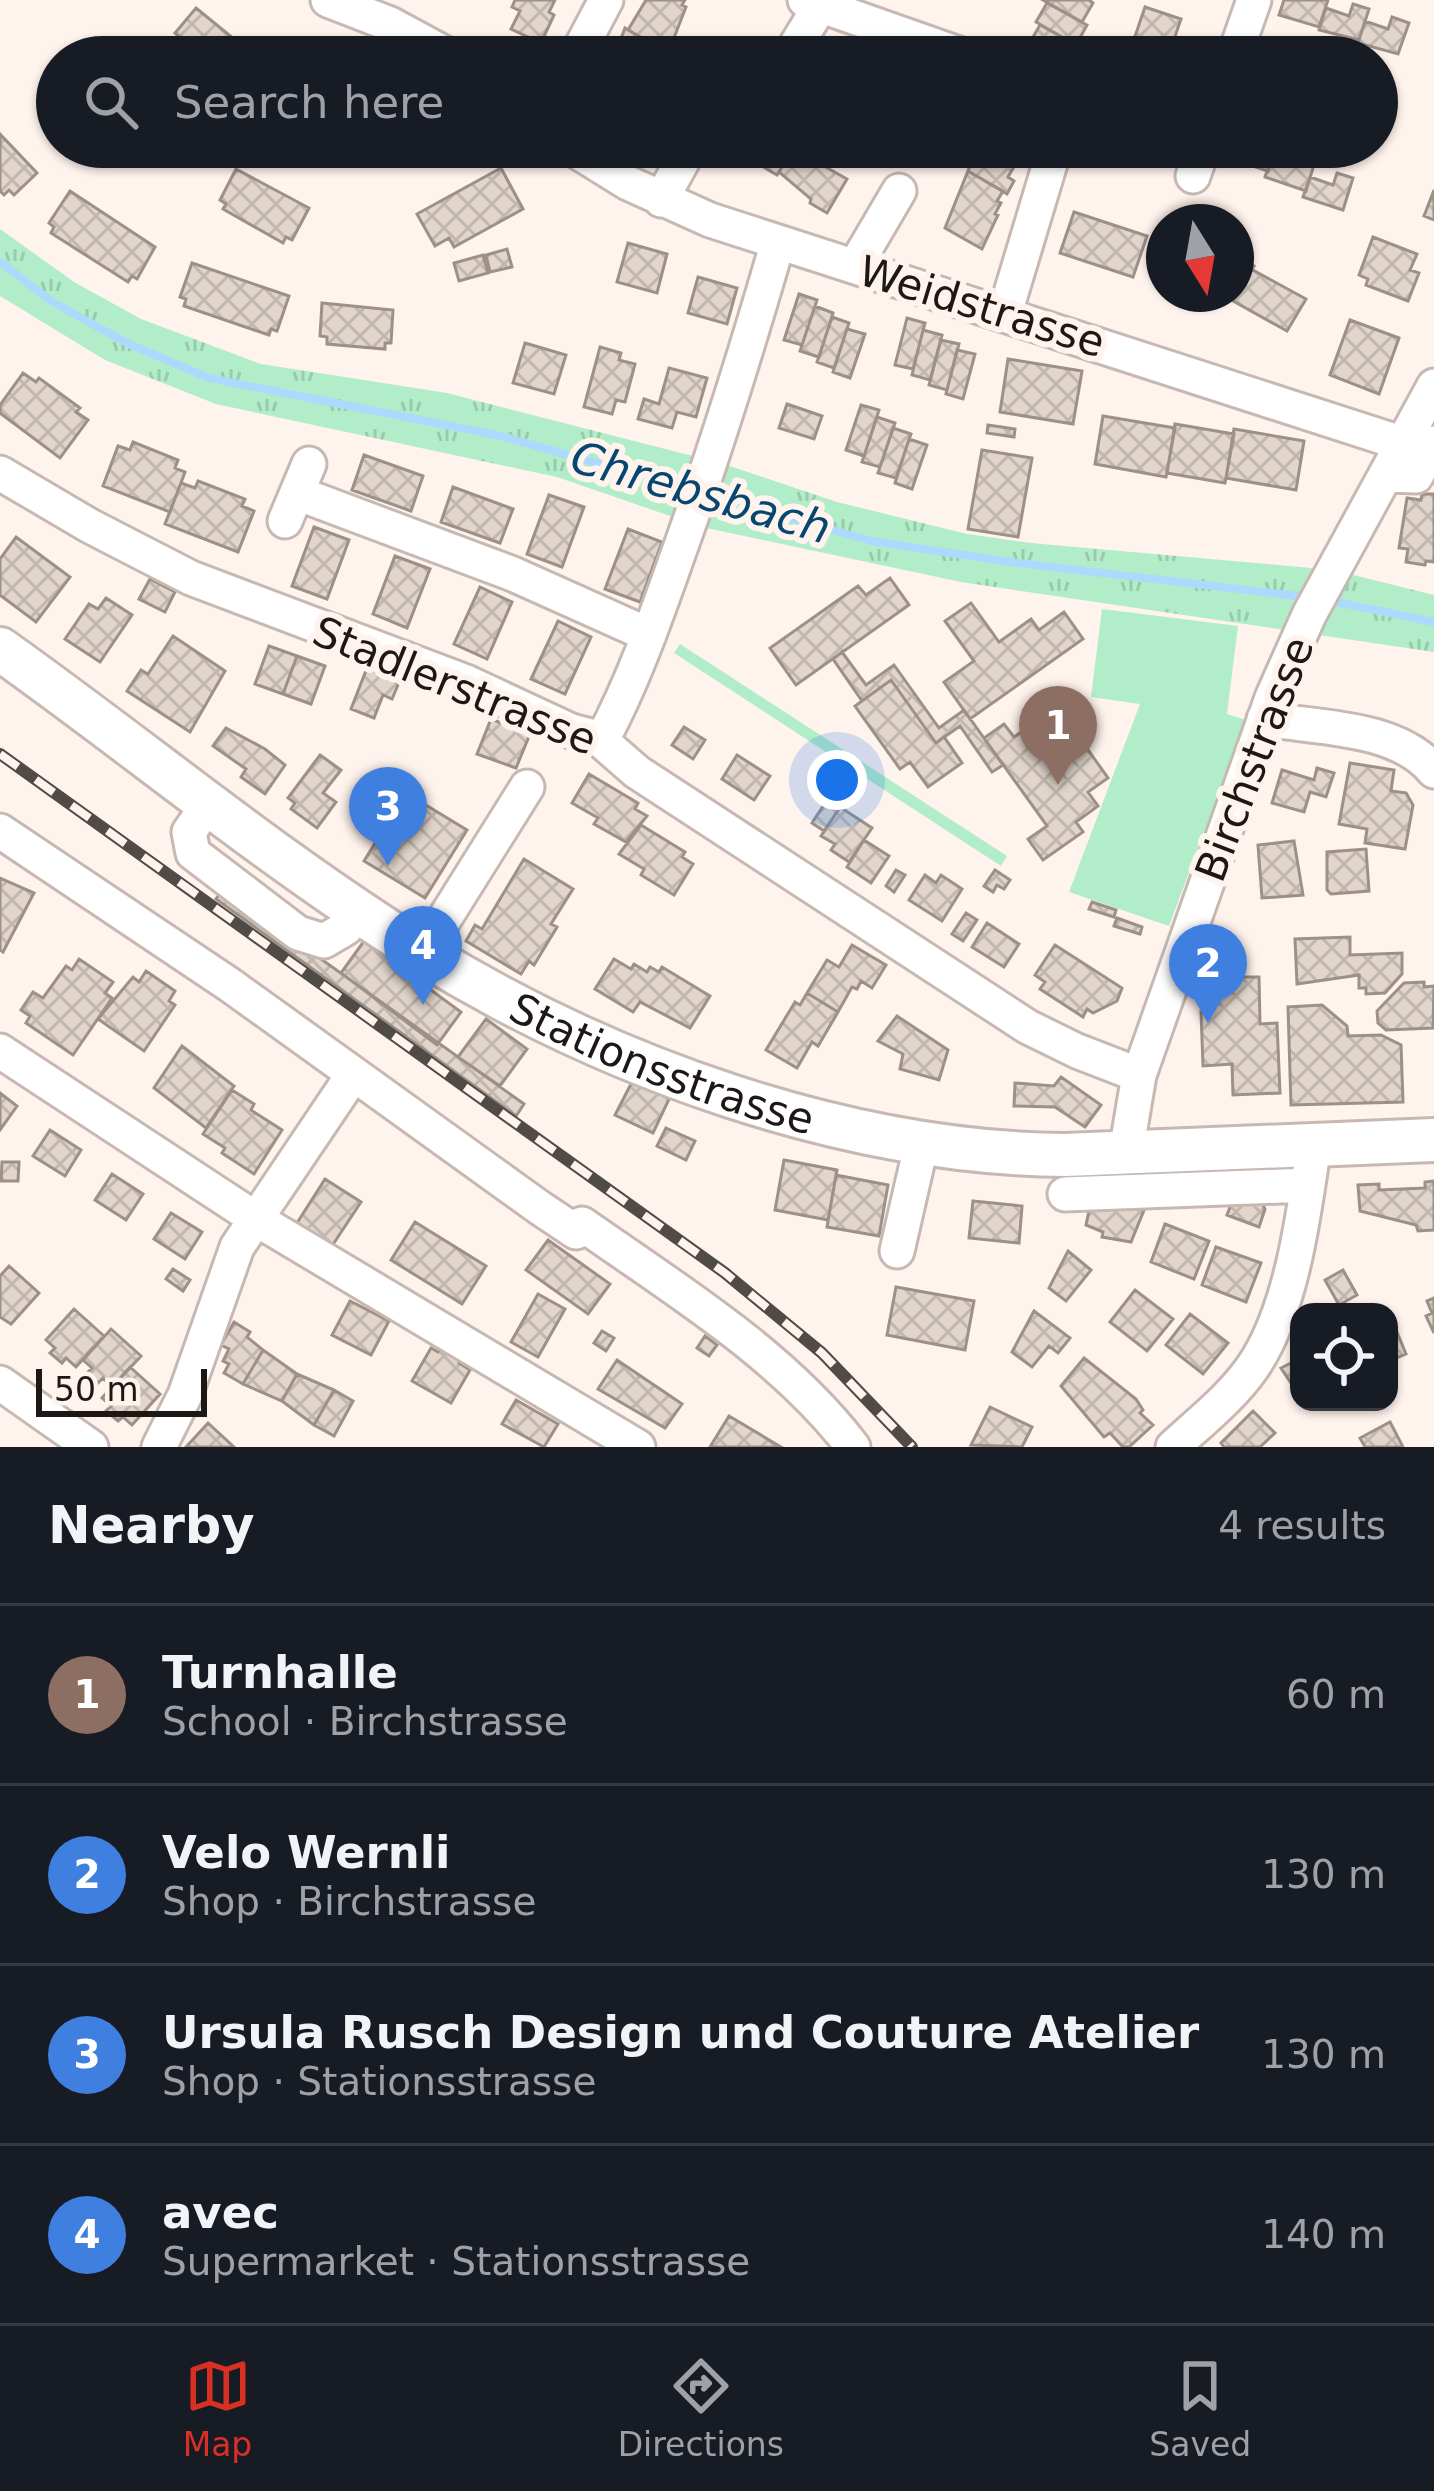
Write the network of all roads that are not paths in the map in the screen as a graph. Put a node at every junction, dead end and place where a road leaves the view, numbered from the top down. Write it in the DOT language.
graph roads {
  1 [pos="328,0"];
  2 [pos="606,0"];
  3 [pos="1254,0"];
  4 [pos="813,3"];
  5 [pos="412,36"];
  6 [pos="587,36"];
  7 [pos="798,36"];
  8 [pos="907,36"];
  9 [pos="1241,36"];
  10 [pos="606,168"];
  11 [pos="679,168"];
  12 [pos="1052,168"];
  13 [pos="898,191"];
  14 [pos="661,200"];
  15 [pos="778,242"];
  16 [pos="855,266"];
  17 [pos="1005,313"];
  18 [pos="1425,422"];
  19 [pos="0,473"];
  20 [pos="297,493"];
  21 [pos="649,635"];
  22 [pos="0,649"];
  23 [pos="1264,719"];
  24 [pos="602,740"];
  25 [pos="1434,771"];
  26 [pos="527,787"];
  27 [pos="0,831"];
  28 [pos="423,953"];
  29 [pos="0,1051"];
  30 [pos="353,1075"];
  31 [pos="1139,1075"];
  32 [pos="1434,1140"];
  33 [pos="922,1142"];
  34 [pos="1126,1152"];
  35 [pos="1311,1165"];
  36 [pos="1059,1190"];
  37 [pos="256,1219"];
  38 [pos="897,1251"];
  39 [pos="0,1383"];
  40 [pos="91,1447"];
  41 [pos="159,1447"];
  42 [pos="638,1447"];
  43 [pos="854,1447"];
  44 [pos="1173,1447"];
  1 -- 5 [label="street"];
  2 -- 6 [label="street"];
  3 -- 9 [label="street"];
  4 -- 7 [label="street"];
  4 -- 8 [label="street"];
  10 -- 14 [label="street, Weidstrasse"];
  11 -- 14 [label="street"];
  12 -- 17 [label="street"];
  13 -- 16 [label="street"];
  14 -- 15 [label="street, Weidstrasse"];
  15 -- 16 [label="street, Weidstrasse"];
  15 -- 21 [label="street"];
  16 -- 17 [label="street, Weidstrasse"];
  17 -- 18 [label="street, Weidstrasse"];
  18 -- 23 [label="street, Birchstrasse"];
  19 -- 24 [label="street, Stadlerstrasse"];
  20 -- 21 [label="street"];
  21 -- 24 [label="street"];
  22 -- 28 [label="main road, Stationsstrasse"];
  23 -- 25 [label="street"];
  23 -- 31 [label="street, Birchstrasse"];
  24 -- 31 [label="street, Stadlerstrasse"];
  26 -- 28 [label="street"];
  27 -- 30 [label="street"];
  28 -- 33 [label="main road, Stationsstrasse"];
  29 -- 37 [label="street"];
  30 -- 37 [label="street"];
  30 -- 43 [label="street"];
  31 -- 34 [label="street, Birchstrasse"];
  32 -- 35 [label="main road, Stationsstrasse"];
  33 -- 36 [label="main road, Stationsstrasse"];
  33 -- 38 [label="street"];
  34 -- 35 [label="main road, Stationsstrasse"];
  34 -- 36 [label="main road, Stationsstrasse"];
  35 -- 36 [label="street"];
  35 -- 44 [label="street"];
  37 -- 41 [label="street"];
  37 -- 42 [label="street"];
  39 -- 40 [label="street"];
}
